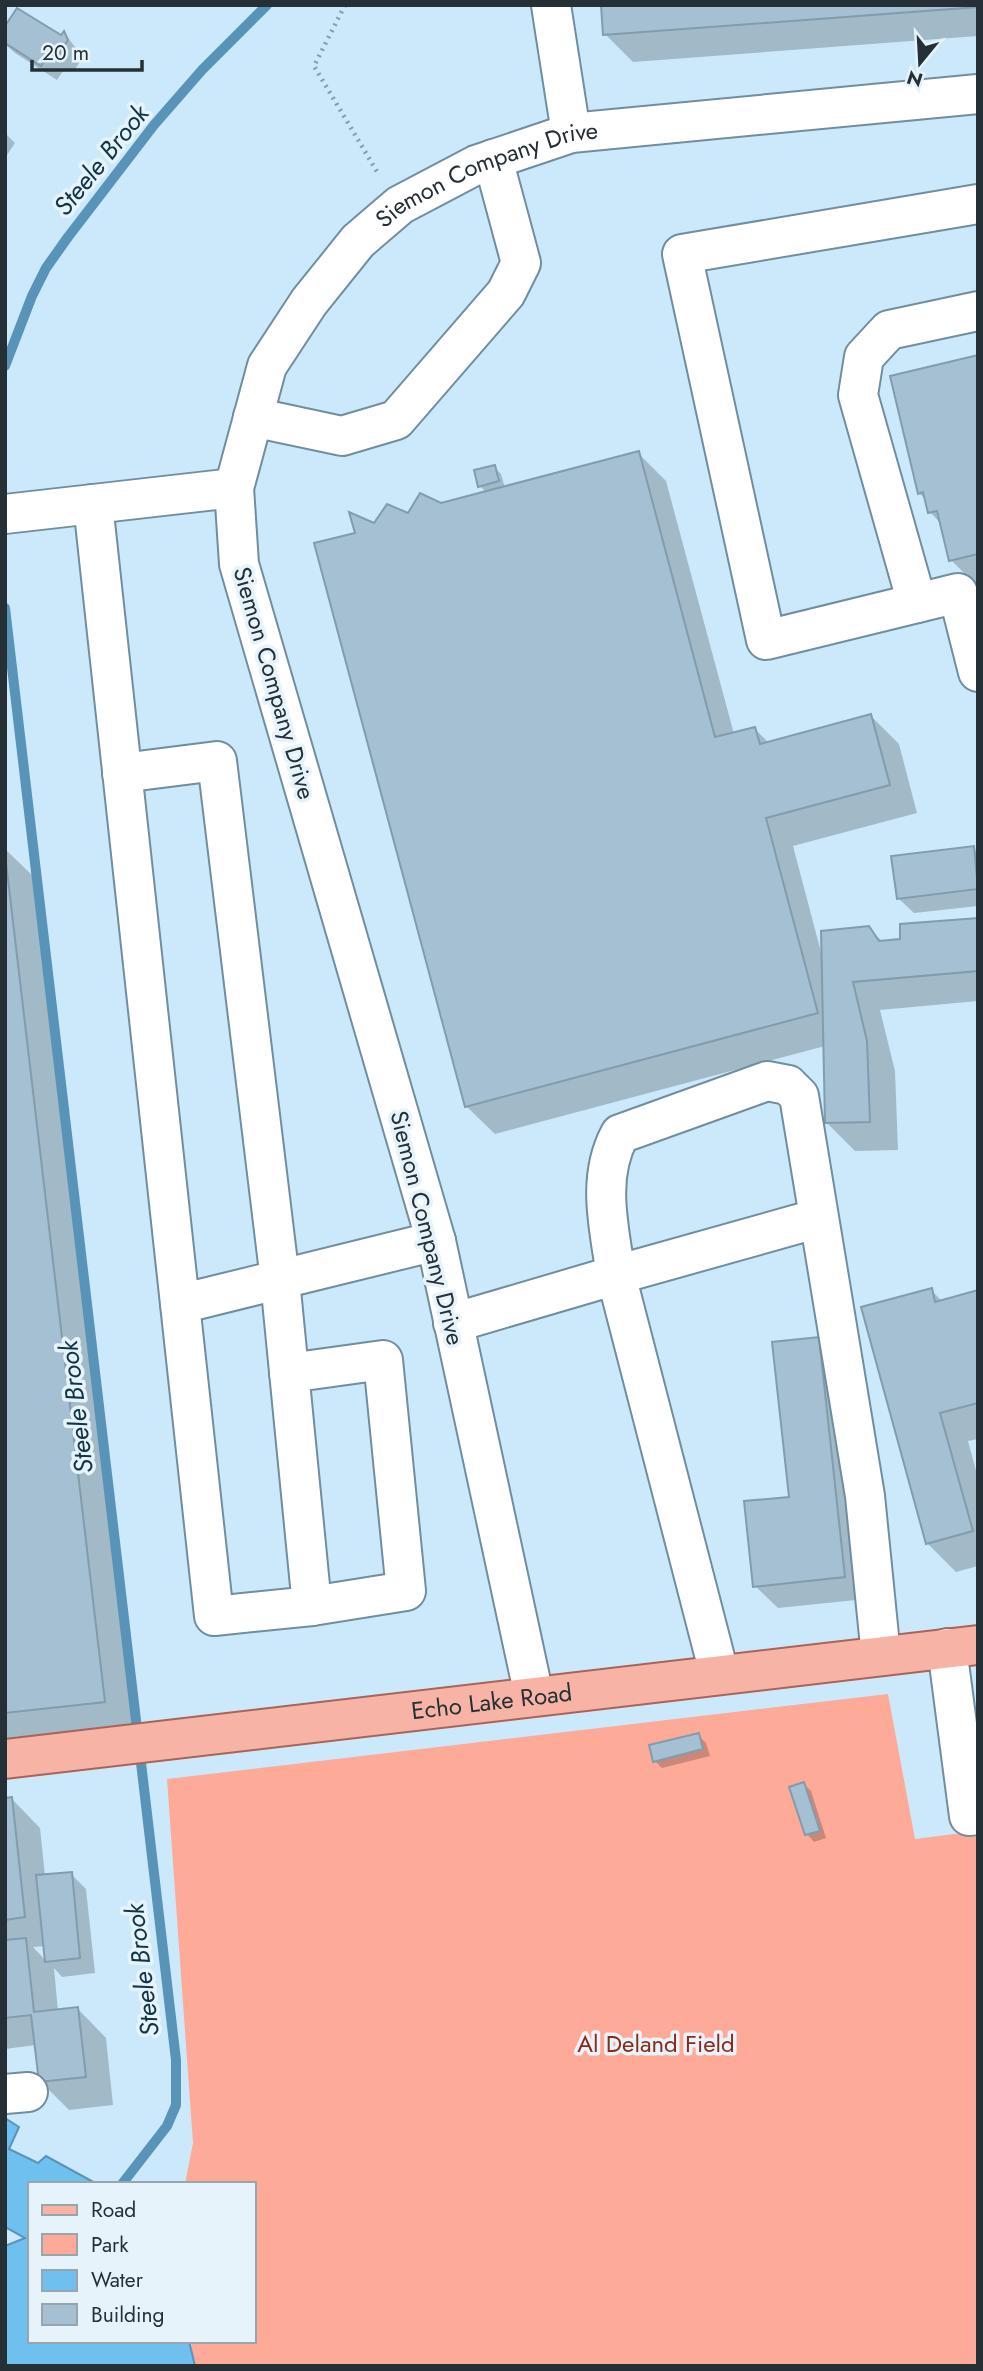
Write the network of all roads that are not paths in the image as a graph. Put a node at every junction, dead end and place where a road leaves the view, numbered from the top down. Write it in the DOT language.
graph roads {
  1 [pos="551,5"];
  2 [pos="978,94"];
  3 [pos="571,133"];
  4 [pos="493,159"];
  5 [pos="978,204"];
  6 [pos="978,311"];
  7 [pos="253,417"];
  8 [pos="234,488"];
  9 [pos="93,504"];
  10 [pos="14,513"];
  11 [pos="917,603"];
  12 [pos="978,672"];
  13 [pos="122,773"];
  14 [pos="819,1218"];
  15 [pos="436,1241"];
  16 [pos="615,1275"];
  17 [pos="280,1280"];
  18 [pos="180,1304"];
  19 [pos="453,1323"];
  20 [pos="289,1373"];
  21 [pos="312,1606"];
  22 [pos="962,1646"];
  23 [pos="881,1656"];
  24 [pos="719,1674"];
  25 [pos="534,1696"];
  26 [pos="5,1759"];
  27 [pos="974,1815"];
  1 -- 3 [label="street"];
  2 -- 3 [label="street, Siemon Company Drive"];
  3 -- 4 [label="street, Siemon Company Drive"];
  4 -- 7 [label="street, Siemon Company Drive"];
  4 -- 7 [label="street"];
  5 -- 11 [label="street"];
  6 -- 11 [label="street"];
  7 -- 8 [label="street, Siemon Company Drive"];
  8 -- 9 [label="street"];
  8 -- 15 [label="street, Siemon Company Drive"];
  9 -- 10 [label="street"];
  9 -- 13 [label="street"];
  11 -- 12 [label="street"];
  13 -- 17 [label="street"];
  13 -- 18 [label="street"];
  14 -- 16 [label="street"];
  14 -- 16 [label="street"];
  14 -- 23 [label="street"];
  15 -- 17 [label="street"];
  15 -- 19 [label="street, Siemon Company Drive"];
  16 -- 19 [label="street"];
  16 -- 24 [label="street"];
  17 -- 18 [label="street"];
  17 -- 20 [label="street"];
  18 -- 21 [label="street"];
  19 -- 25 [label="street, Siemon Company Drive"];
  20 -- 21 [label="street"];
  20 -- 21 [label="street"];
  22 -- 23 [label="main road, Echo Lake Road"];
  22 -- 27 [label="street"];
  23 -- 24 [label="main road, Echo Lake Road"];
  24 -- 25 [label="main road, Echo Lake Road"];
  25 -- 26 [label="main road, Echo Lake Road"];
}
